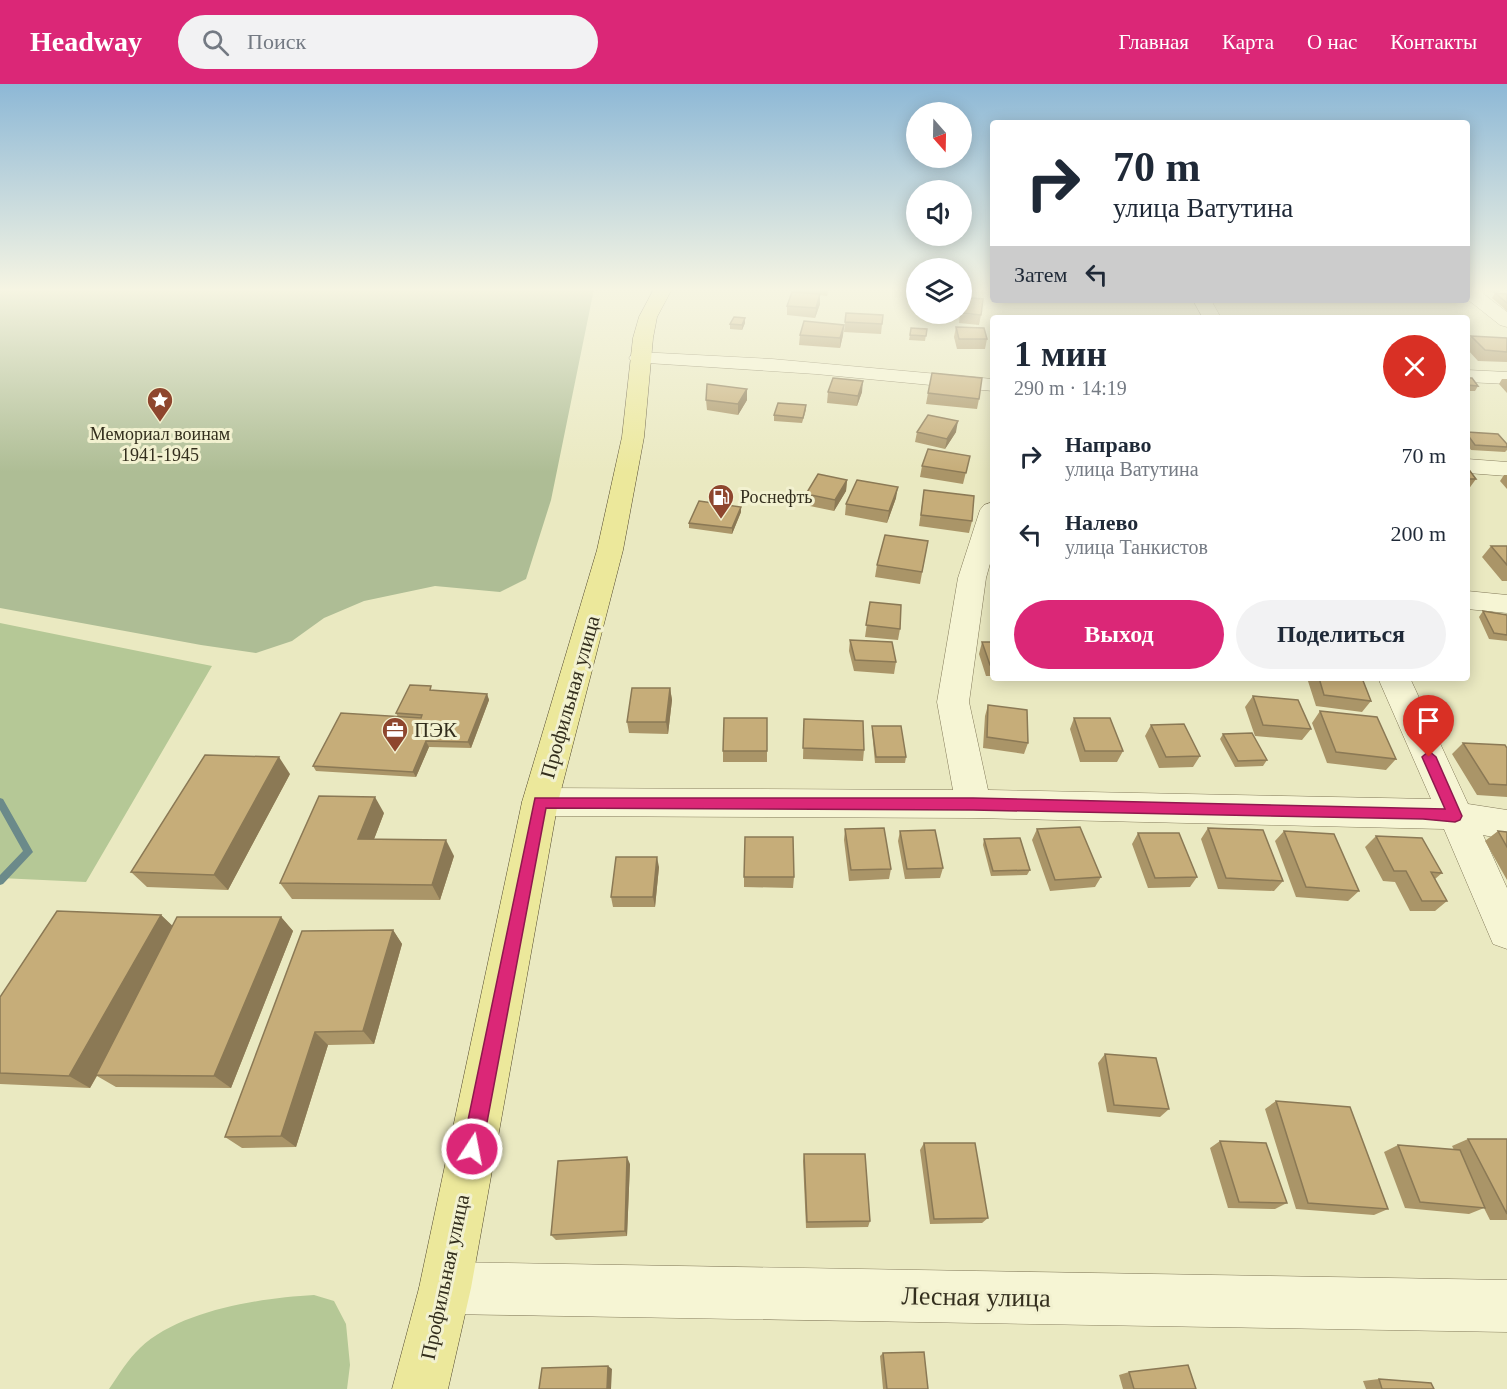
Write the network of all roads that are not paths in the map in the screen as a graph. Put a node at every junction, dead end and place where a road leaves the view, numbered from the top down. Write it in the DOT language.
graph roads {
  1 [pos="641,350"];
  2 [pos="639,358"];
  3 [pos="1470,376"];
  4 [pos="1507,378"];
  5 [pos="990,385"];
  6 [pos="1470,466"];
  7 [pos="1507,469"];
  8 [pos="990,520"];
  9 [pos="1470,600"];
  10 [pos="1507,604"];
  11 [pos="1395,681"];
  12 [pos="540,802"];
  13 [pos="973,804"];
  14 [pos="1455,816"];
  15 [pos="1507,825"];
  16 [pos="1507,931"];
  17 [pos="445,1288"];
  18 [pos="1507,1306"];
  19 [pos="420,1389"];
  1 -- 2 [label="main road, Профильная улица"];
  2 -- 5 [label="street"];
  2 -- 12 [label="main road, Профильная улица"];
  3 -- 4 [label="street"];
  6 -- 7 [label="street"];
  8 -- 13 [label="street"];
  9 -- 10 [label="street"];
  11 -- 14 [label="street"];
  12 -- 13 [label="street"];
  12 -- 17 [label="main road, Профильная улица"];
  13 -- 14 [label="street"];
  14 -- 15 [label="street"];
  14 -- 16 [label="street"];
  17 -- 18 [label="street, Лесная улица"];
  17 -- 19 [label="main road, Профильная улица"];
}
